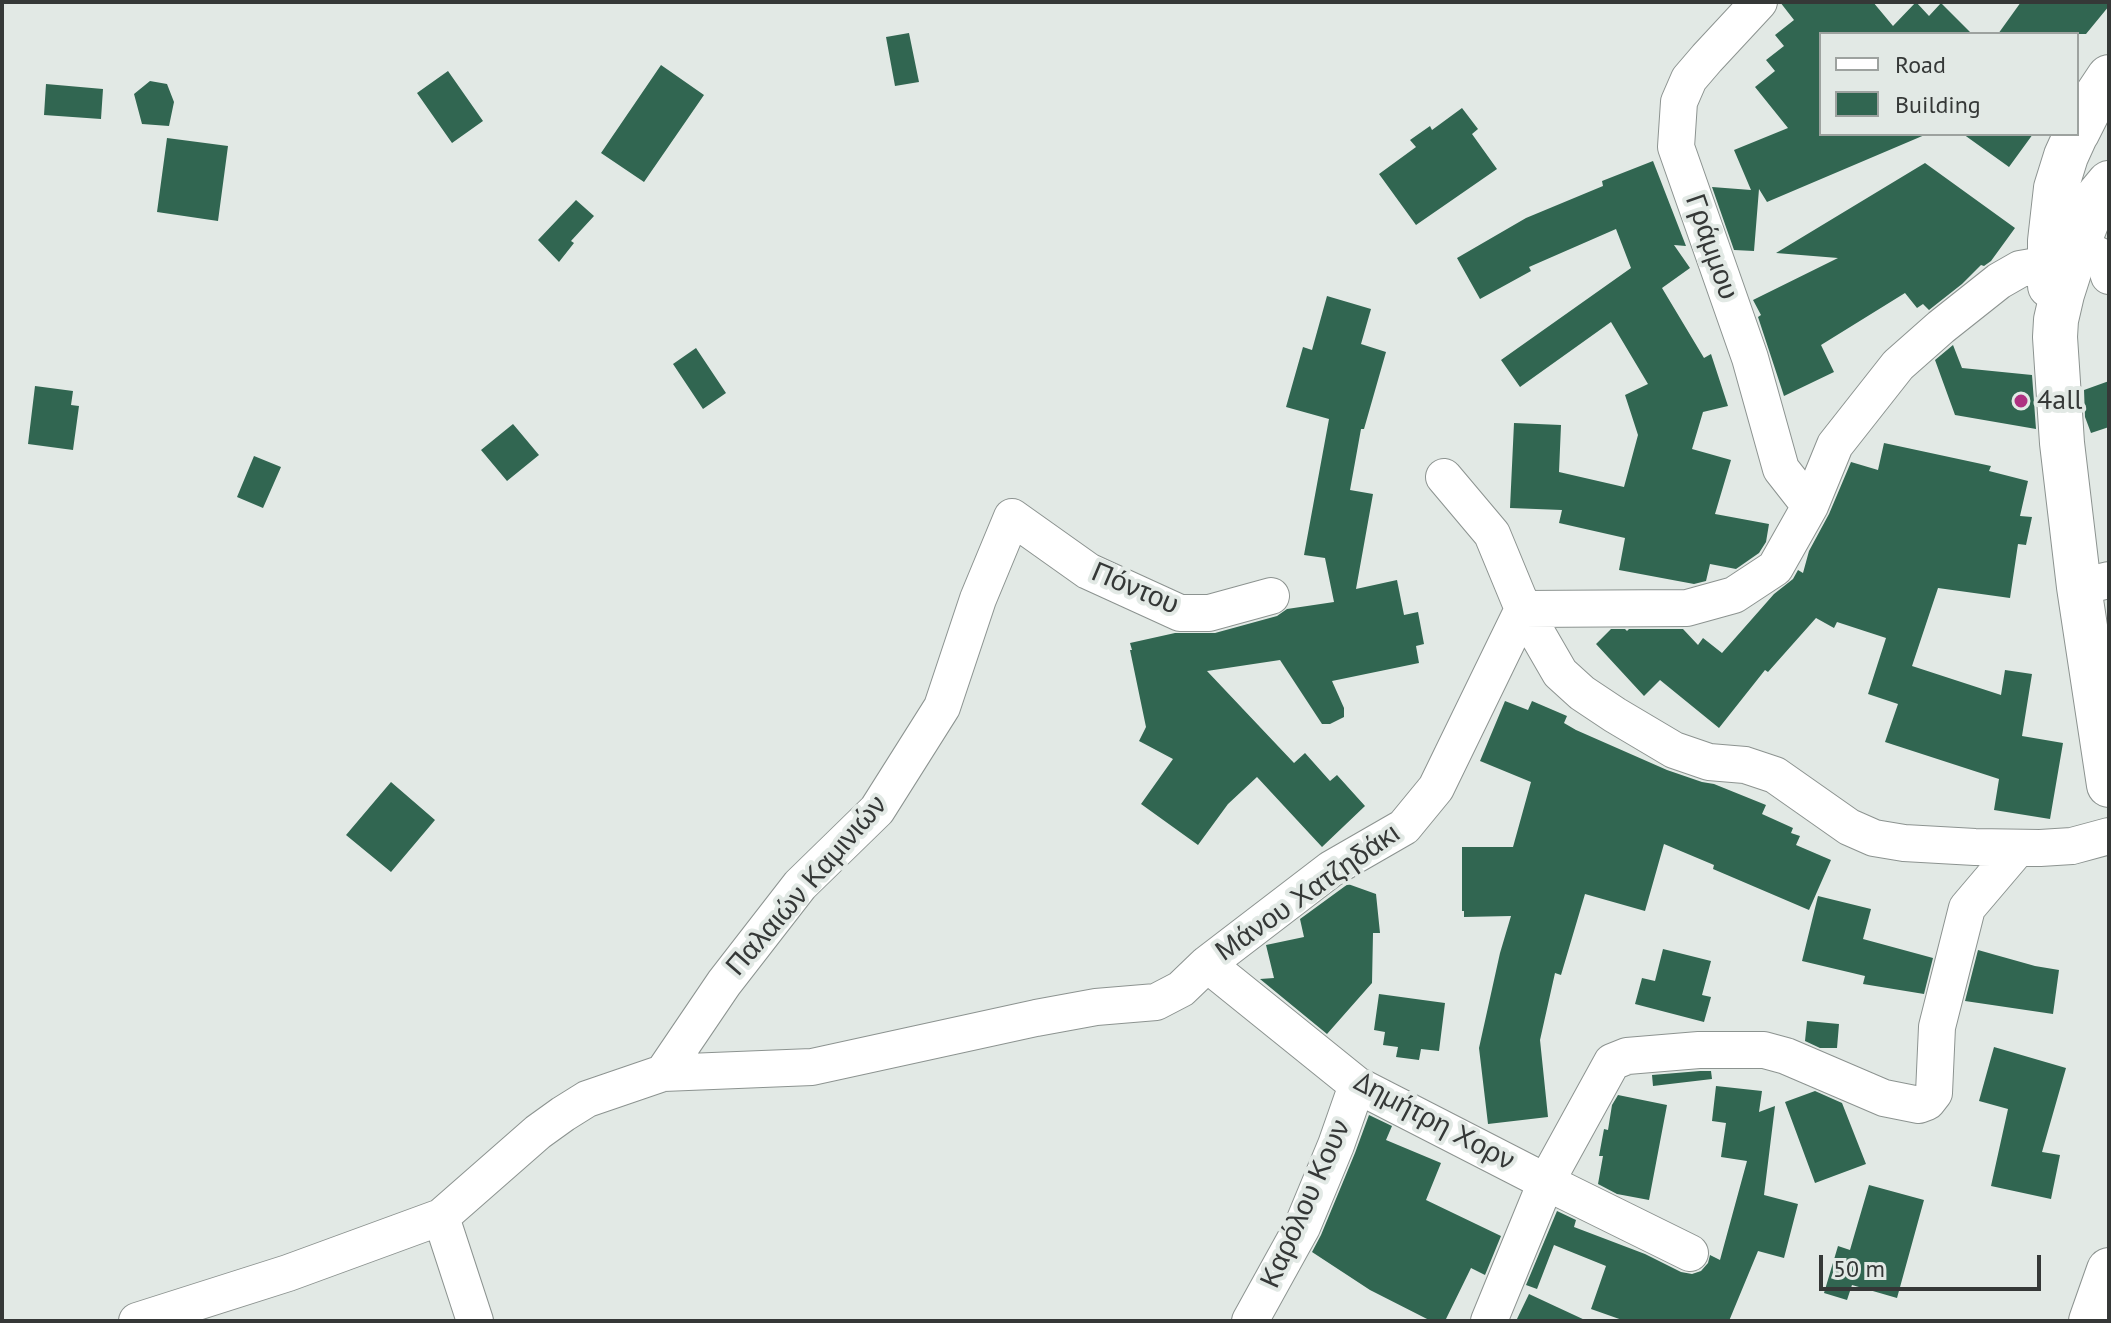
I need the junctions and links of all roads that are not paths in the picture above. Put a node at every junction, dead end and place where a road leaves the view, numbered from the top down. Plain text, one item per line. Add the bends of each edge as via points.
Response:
1 (1759, 2) edge
2 (2109, 77) edge
3 (2079, 131) edge
4 (2075, 138) edge
5 (2104, 189) edge
6 (2063, 255) junction
7 (2109, 276) edge
8 (1444, 477) dead end
9 (1810, 506) junction
10 (1012, 517) joint
11 (2094, 584) edge
12 (1271, 596) dead end
13 (1523, 609) junction
14 (2109, 785) edge
15 (2109, 836) edge
16 (2018, 848) junction
17 (1207, 964) junction
18 (663, 1073) junction
19 (1357, 1085) junction
20 (1546, 1182) junction
21 (441, 1217) junction
22 (1690, 1253) dead end
23 (2109, 1270) edge
24 (137, 1321) edge
25 (475, 1321) edge
26 (1250, 1321) edge
27 (1489, 1321) edge
28 (2091, 1321) edge

1 - 9 street, Γράμμου via 1689,79 1679,102 1676,147 1750,358 1781,469
2 - 3 main road
4 - 5 main road via 2074,167 2082,186 2090,194
4 - 6 main road via 2056,188
5 - 6 main road
6 - 7 street via 2098,255
6 - 9 street via 1999,281 1898,365 1835,445
6 - 11 main road via 2056,320 2057,395
8 - 13 street via 1492,534
9 - 13 street via 1775,568 1734,595 1687,608
10 - 12 street, Πόντου via 1088,571 1180,613 1209,613
10 - 18 street, Παλαιών Καμινιών via 942,707 885,798 800,885
11 - 14 main road
13 - 16 street via 1560,673 1582,693 1674,750 1775,775 1849,827 1874,838
13 - 17 street, Μάνου Χατζηδάκι via 1436,788 1404,827 1331,869
15 - 16 street via 2072,846
16 - 20 street via 1967,908 1937,1027 1934,1093 1927,1102 1884,1098 1764,1050 1627,1056 1612,1062
17 - 18 street, Μάνου Χατζηδάκι via 1181,989 1156,1002 1036,1018 812,1067
17 - 19 street, Δημήτρη Χορν
18 - 21 street, Μάνου Χατζηδάκι via 587,1099 563,1114
19 - 20 street, Δημήτρη Χορν
19 - 26 street, Καρόλου Κουν via 1302,1227
20 - 22 street
20 - 27 street, Δημήτρη Χορν
21 - 24 street, Μάνου Χατζηδάκι
21 - 25 street
23 - 28 main road

